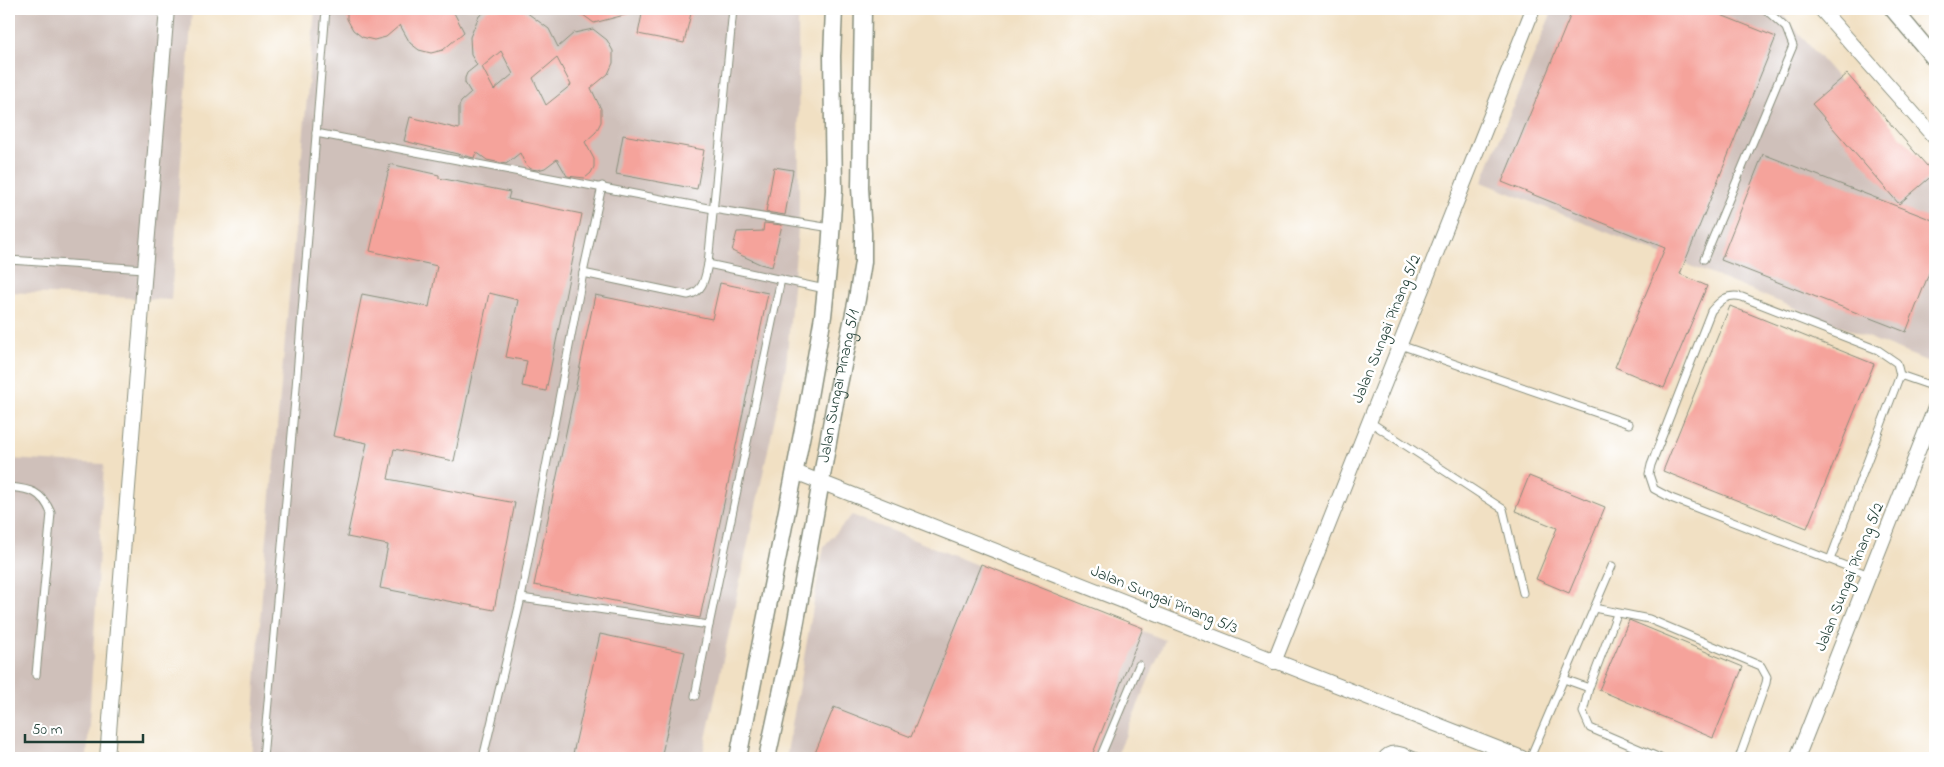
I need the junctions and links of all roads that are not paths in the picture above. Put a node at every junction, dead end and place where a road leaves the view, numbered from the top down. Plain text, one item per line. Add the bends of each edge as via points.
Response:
1 (167, 9) edge
2 (326, 9) edge
3 (734, 9) edge
4 (834, 9) edge
5 (863, 9) edge
6 (1533, 9) edge
7 (1765, 9) edge
8 (1822, 9) edge
9 (1893, 9) edge
10 (1935, 59) edge
11 (316, 134) junction
12 (1935, 138) edge
13 (602, 186) junction
14 (713, 209) junction
15 (831, 228) junction
16 (1704, 259) dead end
17 (9, 260) edge
18 (708, 264) junction
19 (145, 269) junction
20 (583, 273) junction
21 (781, 279) junction
22 (826, 289) junction
23 (1400, 345) junction
24 (1900, 375) junction
25 (1935, 387) edge
26 (1935, 408) edge
27 (1370, 422) junction
28 (1629, 424) dead end
29 (795, 472) junction
30 (820, 483) junction
31 (9, 487) edge
32 (1830, 560) junction
33 (1612, 566) dead end
34 (1869, 575) junction
35 (1523, 593) dead end
36 (521, 598) junction
37 (1594, 608) junction
38 (1617, 614) junction
39 (709, 625) junction
40 (1274, 662) junction
41 (1139, 665) dead end
42 (36, 675) dead end
43 (1564, 679) junction
44 (1589, 688) junction
45 (695, 696) dead end
46 (107, 758) edge
47 (263, 758) edge
48 (483, 758) edge
49 (738, 758) edge
50 (767, 758) edge
51 (1100, 758) edge
52 (1381, 758) edge
53 (1419, 758) edge
54 (1522, 758) edge
55 (1530, 758) edge
56 (1660, 758) edge
57 (1739, 758) edge
58 (1797, 758) edge

1 - 19 street
2 - 11 lane
3 - 14 lane
4 - 15 street, Jalan Sungai Pinang 5/1
5 - 30 street, Jalan Sungai Pinang 5/1 via 860,188 863,262
6 - 23 street, Jalan Sungai Pinang 5/2
7 - 16 lane via 1786,28 1793,46
8 - 12 street
9 - 10 street
11 - 13 lane
11 - 47 lane
13 - 14 lane
13 - 20 lane
14 - 15 lane
14 - 18 lane
15 - 22 street, Jalan Sungai Pinang 5/1
17 - 19 lane
18 - 20 lane via 703,284 688,295
18 - 21 lane
19 - 46 street
20 - 36 lane
21 - 22 lane
21 - 39 lane
22 - 29 street, Jalan Sungai Pinang 5/1
23 - 27 street, Jalan Sungai Pinang 5/2
23 - 28 lane
24 - 25 lane
24 - 32 lane
24 - 32 lane via 1898,363 1878,350 1734,295 1722,298 1711,311 1651,464 1649,474 1654,489
26 - 34 street, Jalan Sungai Pinang 5/2
27 - 35 lane via 1504,509
27 - 40 street, Jalan Sungai Pinang 5/2
29 - 30 street, Jalan Sungai Pinang 5/3
29 - 49 street, Jalan Sungai Pinang 5/1
30 - 40 street, Jalan Sungai Pinang 5/3
30 - 50 street, Jalan Sungai Pinang 5/1 via 792,642
31 - 42 lane via 34,491 43,498 51,513
32 - 34 lane
33 - 37 lane
34 - 58 street, Jalan Sungai Pinang 5/2
36 - 39 lane
36 - 48 lane
37 - 38 lane
37 - 43 lane
38 - 44 lane
38 - 57 lane via 1649,619 1761,666 1767,677 1766,683
39 - 45 lane
40 - 54 street, Jalan Sungai Pinang 5/3
41 - 51 lane
43 - 44 lane
43 - 55 lane
44 - 56 lane via 1583,712 1590,728
52 - 53 lane via 1392,749

